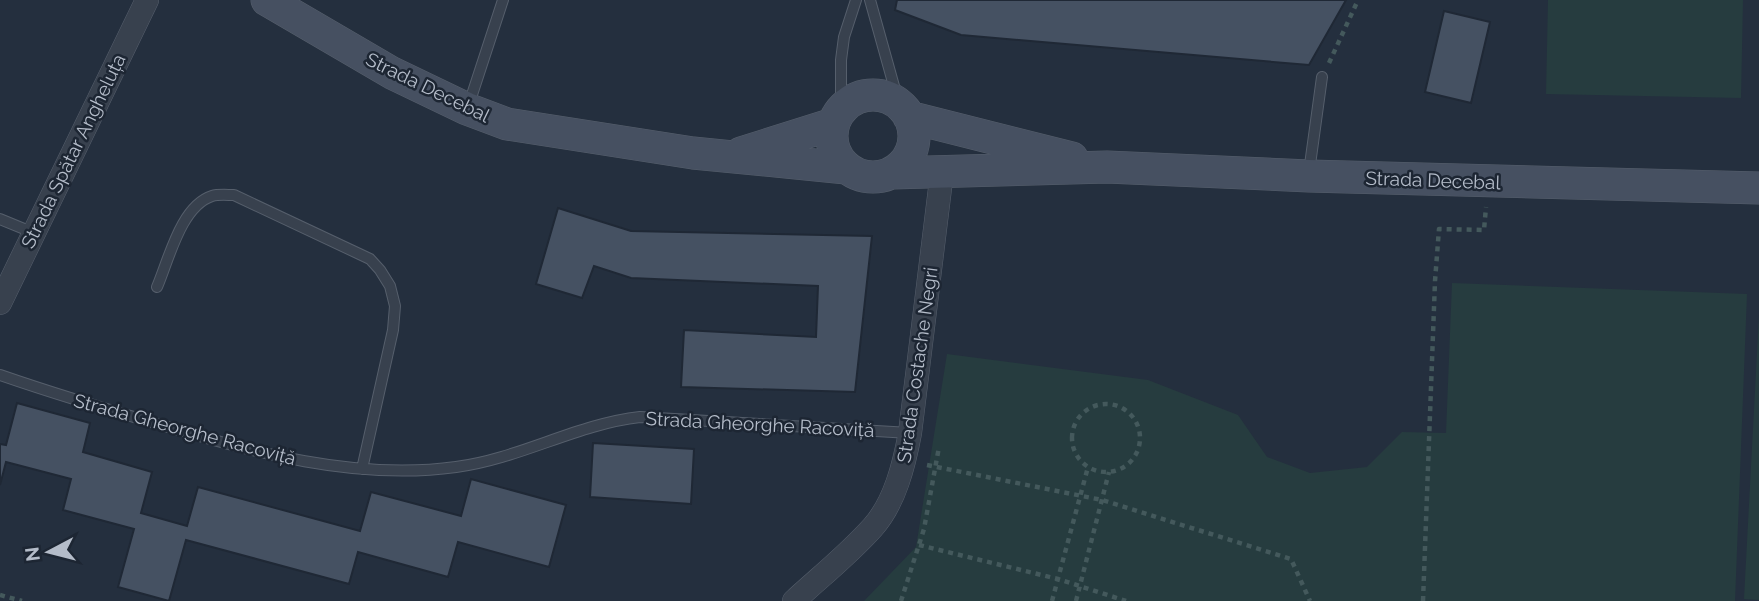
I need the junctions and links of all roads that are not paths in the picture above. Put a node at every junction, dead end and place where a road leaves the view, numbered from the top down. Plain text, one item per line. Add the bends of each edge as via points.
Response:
1 (147, 0) edge
2 (267, 0) edge
3 (503, 0) edge
4 (856, 0) edge
5 (870, 0) edge
6 (1322, 77) road end
7 (467, 109) junction
8 (904, 111) junction
9 (837, 117) junction
10 (726, 158) junction
11 (1107, 167) junction
12 (846, 168) junction
13 (943, 172) junction
14 (892, 173) junction
15 (1309, 176) junction
16 (1759, 188) edge
17 (0, 219) edge
18 (34, 233) junction
19 (157, 287) dead end
20 (0, 303) edge
21 (0, 375) edge
22 (910, 433) junction
23 (362, 469) junction
24 (794, 601) edge

1 - 18 street, Strada Spătar Angheluța
2 - 7 main road, Strada Decebal via 393,73
3 - 7 lane
4 - 9 lane via 844,37
5 - 8 lane
6 - 15 lane
7 - 10 main road, Strada Decebal via 508,124
8 - 9 main road via 885,97 869,95 853,100
8 - 11 main road, Strada Decebal
8 - 14 main road via 914,133 912,149 905,163
9 - 10 main road, Strada Decebal
9 - 12 main road via 832,140 836,156
10 - 12 main road, Strada Decebal
11 - 13 main road, Strada Decebal
11 - 15 main road, Strada Decebal
12 - 14 main road via 877,178
13 - 14 main road, Strada Decebal
13 - 22 street, Strada Costache Negri
15 - 16 main road, Strada Decebal
17 - 18 lane
18 - 20 street, Strada Spătar Angheluța
19 - 23 lane via 187,214 214,195 234,195 370,258 390,286 395,306
21 - 23 lane, Strada Gheorghe Racoviță via 287,459
22 - 23 lane, Strada Gheorghe Racoviță via 640,417 613,420 497,460 419,471
22 - 24 street, Strada Costache Negri via 904,464 874,526

